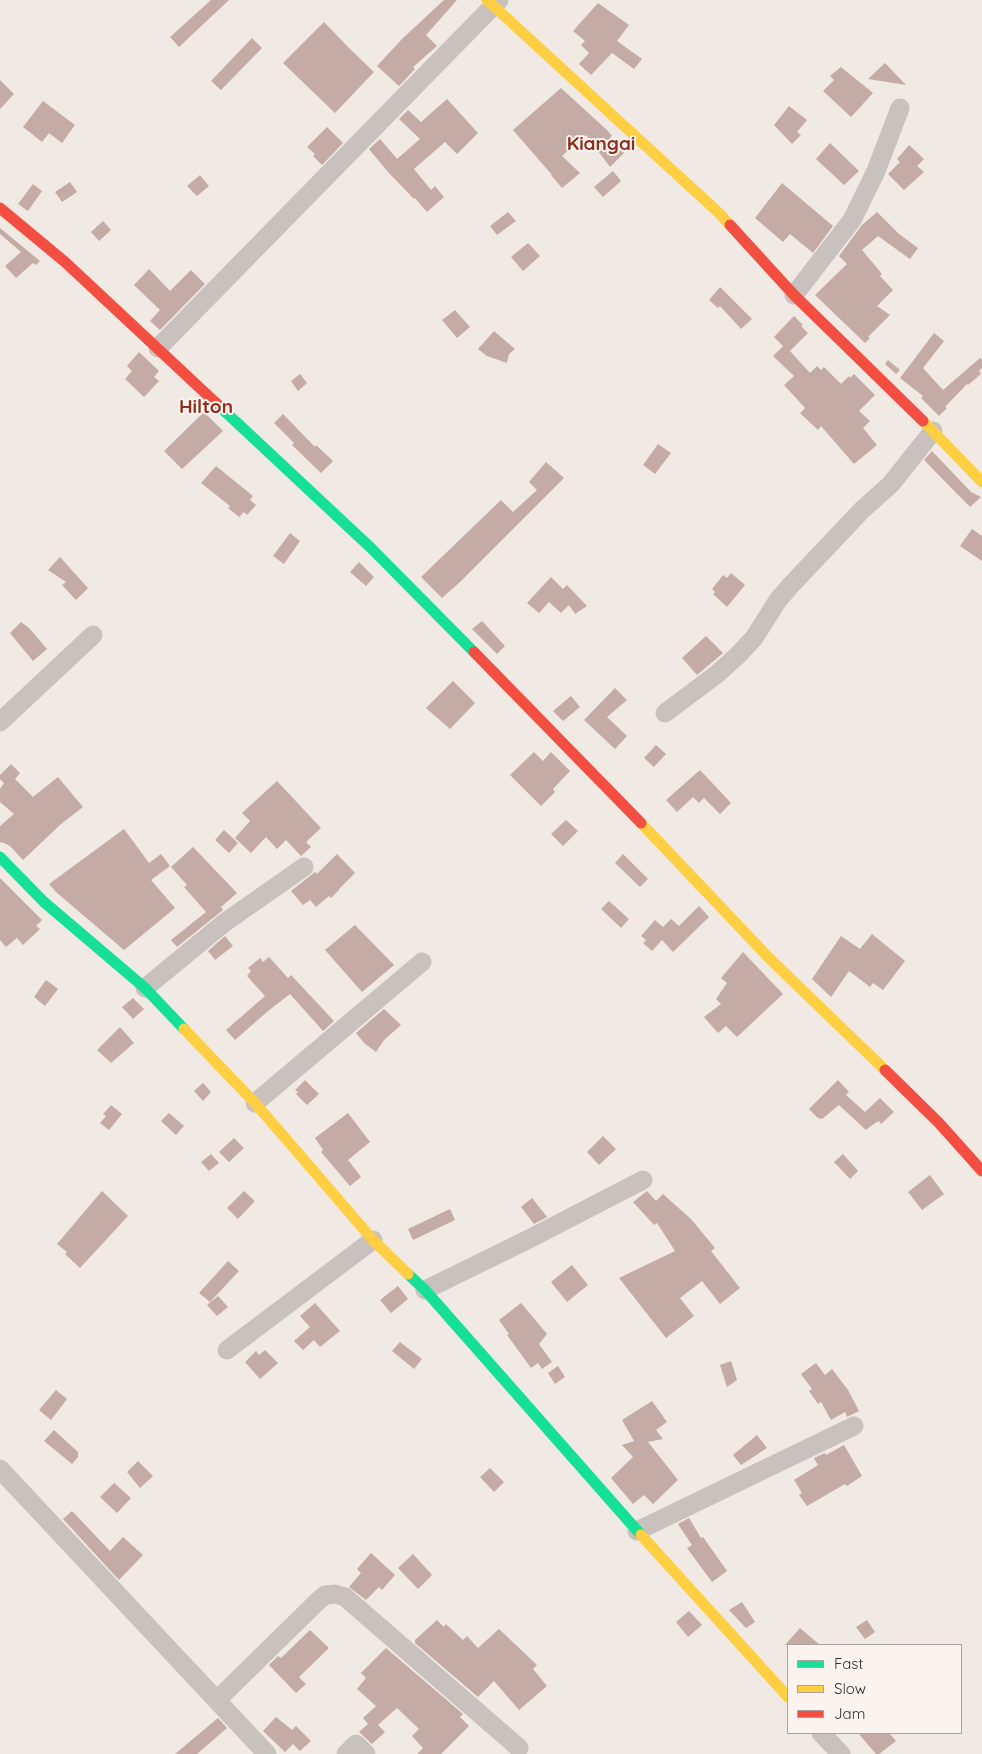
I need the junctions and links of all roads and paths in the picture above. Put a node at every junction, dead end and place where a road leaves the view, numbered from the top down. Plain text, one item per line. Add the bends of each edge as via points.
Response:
1 (493, 2) edge
2 (900, 108) dead end
3 (0, 208) edge
4 (794, 295) junction
5 (158, 348) junction
6 (933, 431) junction
7 (982, 482) edge
8 (93, 634) dead end
9 (665, 713) dead end
10 (0, 722) edge
11 (0, 857) edge
12 (304, 867) dead end
13 (422, 962) dead end
14 (145, 988) junction
15 (255, 1103) junction
16 (982, 1171) edge
17 (643, 1180) dead end
18 (373, 1240) junction
19 (426, 1290) junction
20 (226, 1350) dead end
21 (854, 1426) dead end
22 (0, 1469) edge
23 (637, 1531) junction
24 (787, 1696) edge
25 (217, 1700) junction
26 (822, 1734) edge
27 (519, 1748) dead end
28 (267, 1754) edge
29 (346, 1754) edge
30 (366, 1754) edge
31 (841, 1754) edge

1 - 4 street via 720,214
1 - 5 street
2 - 4 street via 876,171 852,220
3 - 5 street via 65,262
4 - 6 street
5 - 16 street via 371,548 601,781 769,958 939,1123
6 - 7 street
6 - 9 street via 890,484 778,600 754,638 717,674
8 - 10 street
11 - 14 street via 44,902
12 - 14 street via 224,923
13 - 15 street
14 - 15 street
15 - 18 street
17 - 19 street
18 - 19 street
18 - 20 street
19 - 23 street
21 - 23 street
22 - 25 street
23 - 24 street
25 - 27 street via 318,1600 335,1594 345,1597
25 - 28 street
26 - 31 street
29 - 30 street via 356,1744

